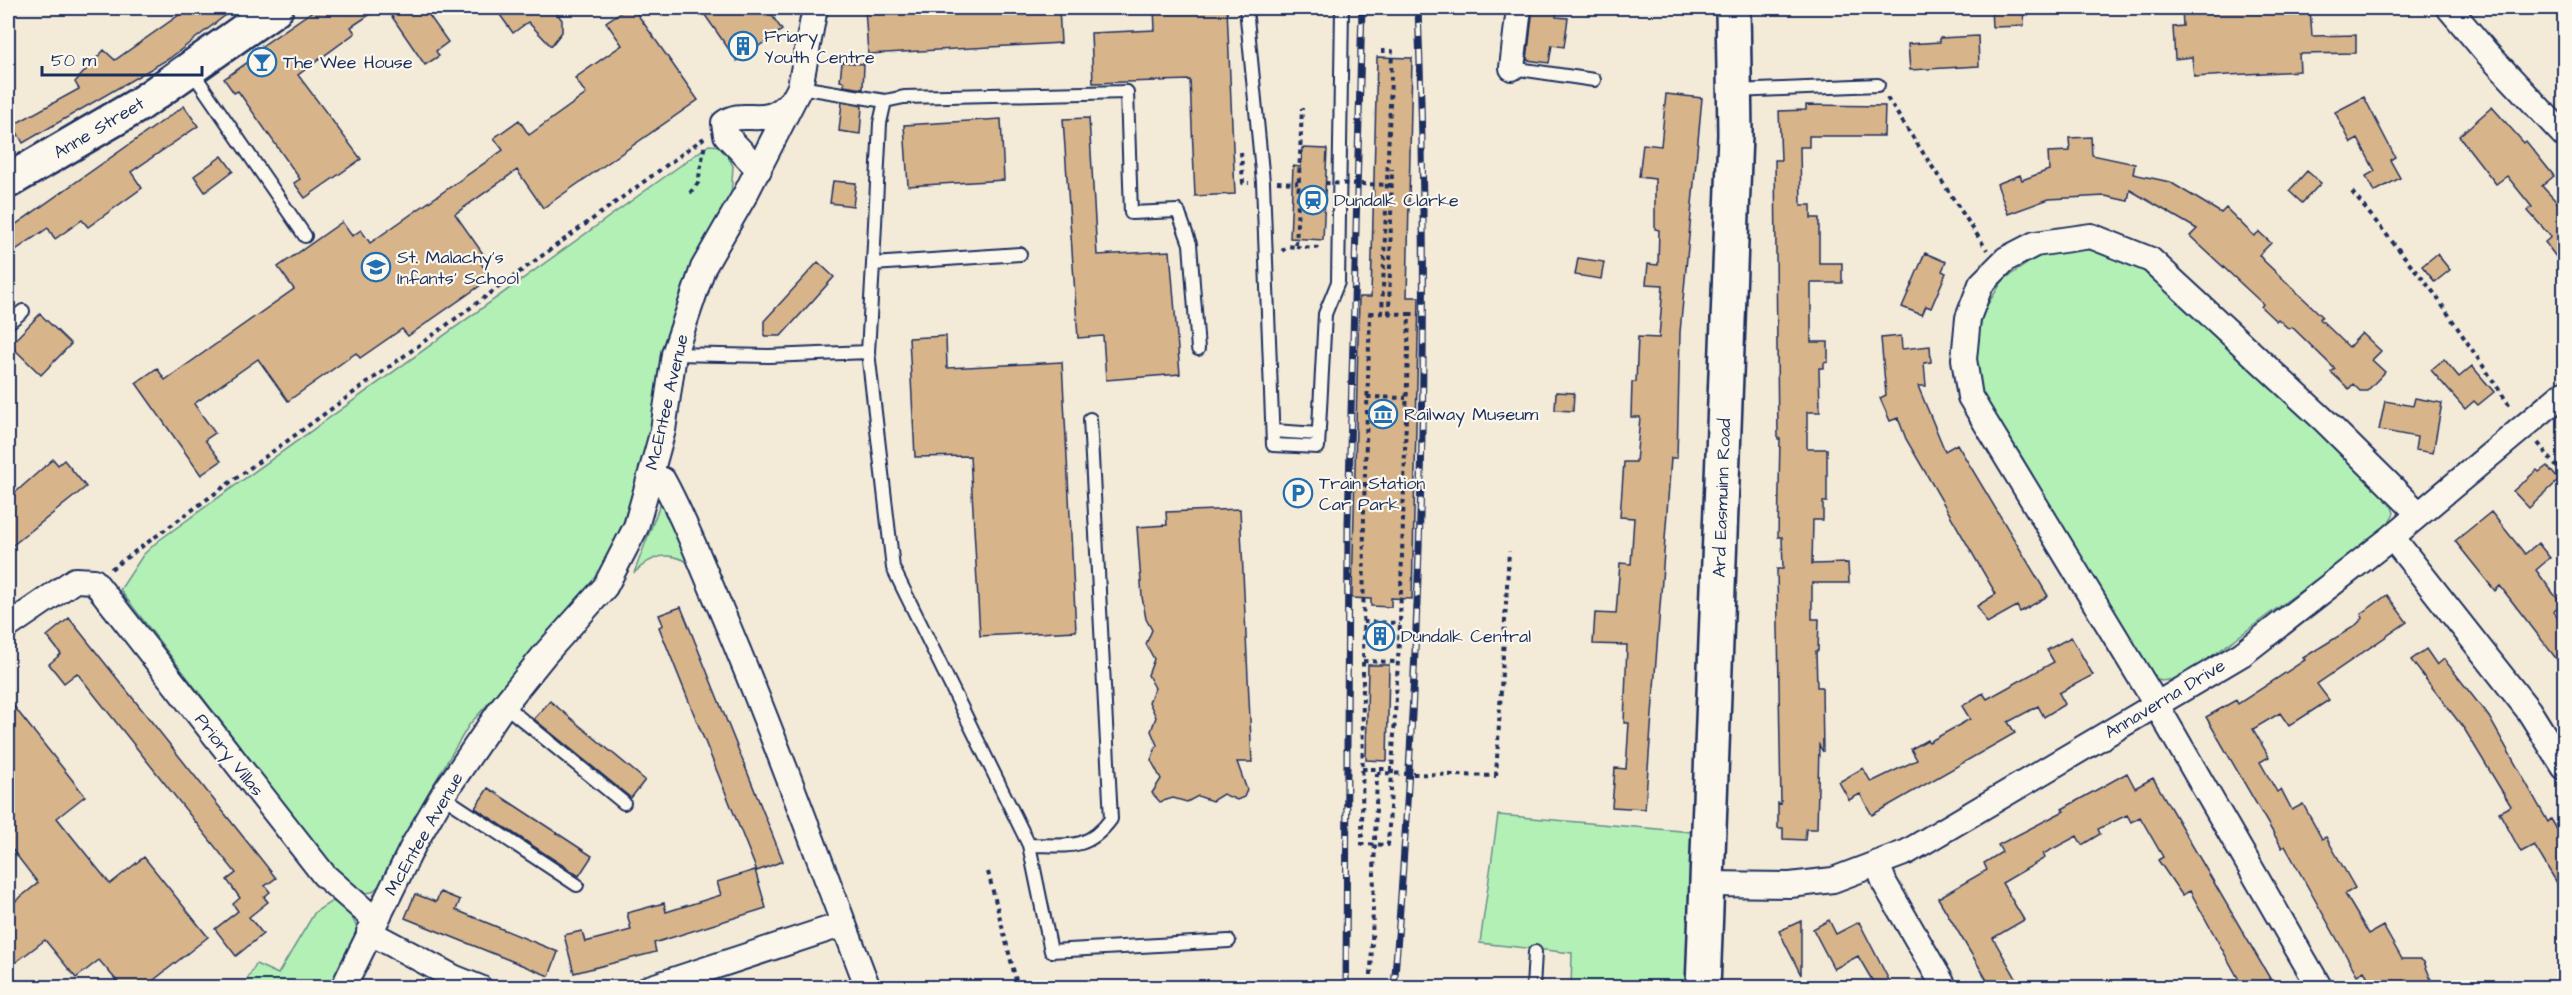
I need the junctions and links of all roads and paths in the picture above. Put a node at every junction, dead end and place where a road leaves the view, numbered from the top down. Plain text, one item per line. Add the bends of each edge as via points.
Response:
1 (276, 8) edge
2 (815, 8) edge
3 (1245, 8) edge
4 (1342, 8) edge
5 (1519, 8) edge
6 (1733, 8) edge
7 (2449, 8) edge
8 (1380, 51) dead end
9 (1512, 68) joint
10 (190, 70) junction
11 (1594, 80) dead end
12 (1878, 85) joint
13 (1735, 91) junction
14 (796, 93) junction
15 (885, 101) junction
16 (1302, 108) dead end
17 (2565, 135) edge
18 (1392, 169) dead end
19 (759, 170) junction
20 (8, 181) edge
21 (1325, 183) dead end
22 (1392, 185) junction
23 (2352, 192) dead end
24 (690, 193) dead end
25 (305, 236) dead end
26 (1296, 247) junction
27 (1339, 248) junction
28 (1020, 254) dead end
29 (1279, 259) dead end
30 (873, 264) junction
31 (1998, 267) junction
32 (24, 311) dead end
33 (1382, 314) junction
34 (1389, 314) junction
35 (1409, 314) junction
36 (1416, 314) dead end
37 (8, 323) edge
38 (1197, 349) dead end
39 (868, 352) junction
40 (674, 354) junction
41 (2565, 393) edge
42 (1367, 397) junction
43 (1406, 398) junction
44 (1090, 419) dead end
45 (2524, 426) junction
46 (1273, 432) junction
47 (1319, 434) junction
48 (650, 476) junction
49 (2565, 476) edge
50 (1365, 486) junction
51 (1404, 487) junction
52 (2419, 514) junction
53 (2392, 537) junction
54 (1509, 551) dead end
55 (94, 581) junction
56 (1363, 622) junction
57 (1400, 623) junction
58 (8, 626) edge
59 (1363, 661) junction
60 (1398, 662) junction
61 (504, 705) junction
62 (2156, 705) junction
63 (2565, 767) edge
64 (1362, 769) junction
65 (1392, 769) junction
66 (442, 796) junction
67 (624, 803) dead end
68 (1029, 845) junction
69 (1375, 845) junction
70 (1877, 864) junction
71 (988, 872) dead end
72 (1708, 884) junction
73 (577, 885) dead end
74 (844, 924) junction
75 (372, 926) junction
76 (1229, 941) dead end
77 (1535, 952) dead end
78 (1371, 975) dead end
79 (343, 987) edge
80 (480, 987) edge
81 (649, 987) edge
82 (868, 987) edge
83 (1018, 987) edge
84 (1533, 987) edge
85 (1703, 987) edge
86 (1945, 987) edge
87 (2319, 987) edge

1 - 10 street, Anne Street
2 - 14 street, McEntee Avenue
3 - 46 lane via 1263,182
4 - 27 lane
5 - 9 street
6 - 13 street, Ard Easmuinn Road
7 - 17 street
8 - 33 path via 1392,51
9 - 11 lane
10 - 20 street, Anne Street
10 - 25 lane
12 - 13 lane
12 - 31 path
13 - 72 street, Ard Easmuinn Road
14 - 15 lane
14 - 19 street, McEntee Avenue
14 - 19 street via 783,111 770,118 730,119 724,123 726,135
15 - 30 lane via 880,123
15 - 38 lane via 904,97 1127,92 1131,213 1178,211 1190,244
16 - 26 path
18 - 22 path
19 - 40 street, McEntee Avenue via 703,268
21 - 22 path, bridge
22 - 34 path
23 - 45 path via 2434,293
24 - 55 path via 698,183 706,136
26 - 27 path
26 - 29 path via 1282,250
27 - 47 lane via 1338,282 1325,314
28 - 30 lane
30 - 39 lane
31 - 52 street via 2036,244 2091,236 2151,260
31 - 62 street via 1981,284 1968,318 1964,359 1970,397
32 - 37 lane
33 - 34 path
33 - 42 path via 1370,313
34 - 35 path
35 - 36 path
35 - 43 path
39 - 40 lane
39 - 68 lane via 893,568
40 - 48 street, McEntee Avenue via 663,430
41 - 45 street, Annaverna Drive
42 - 43 path
42 - 50 path
43 - 51 path
44 - 68 lane via 1111,819 1092,840 1076,845
45 - 49 path
45 - 52 street, Annaverna Drive
46 - 47 lane
46 - 47 lane via 1273,445 1318,447
48 - 61 street, McEntee Avenue via 636,527 605,587
48 - 74 street via 663,480 680,513 764,712
50 - 51 path
50 - 56 path
51 - 57 path
52 - 53 street, Annaverna Drive
53 - 62 street, Annaverna Drive via 2242,654
53 - 63 street via 2529,711
54 - 69 path, bridge via 1496,776 1377,773
55 - 58 street via 75,580
55 - 75 street, Priory Villas via 324,874
56 - 57 path
56 - 59 path
57 - 60 path
59 - 60 path
59 - 64 path
60 - 65 path
61 - 66 street, McEntee Avenue
61 - 67 lane
62 - 70 street, Annaverna Drive via 1907,852
62 - 87 street
64 - 65 path
64 - 69 path via 1362,844
65 - 69 path via 1388,845
66 - 73 lane
66 - 75 street, McEntee Avenue
68 - 76 lane via 1051,951
69 - 78 path
70 - 72 street, Annaverna Drive via 1833,880 1811,883
70 - 86 street
71 - 83 path
72 - 85 street, Ard Easmuinn Road
74 - 81 street
74 - 82 street
75 - 79 street, McEntee Avenue
75 - 80 street, Priory Villas via 455,978
77 - 84 lane

